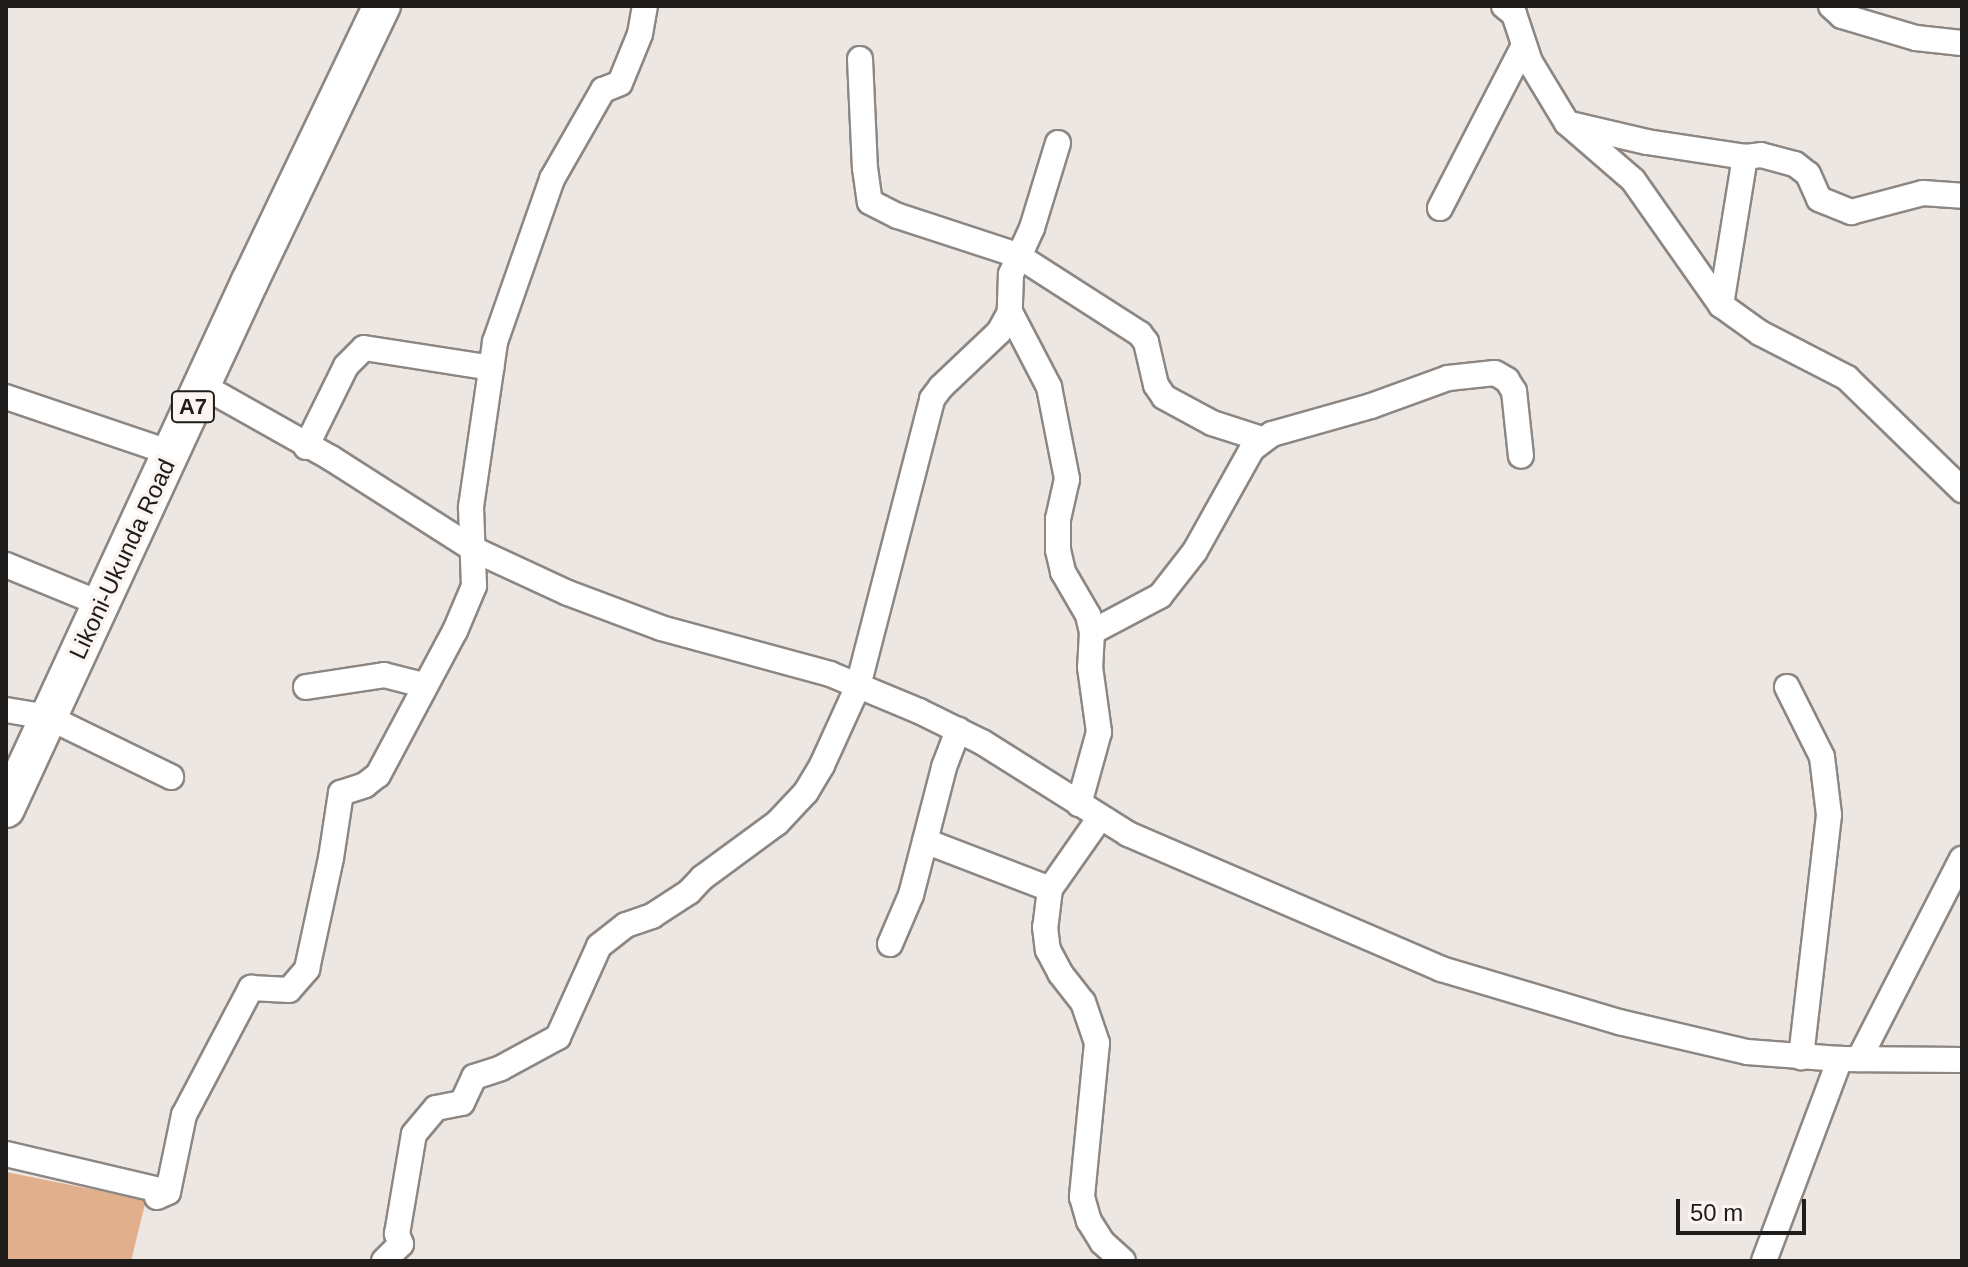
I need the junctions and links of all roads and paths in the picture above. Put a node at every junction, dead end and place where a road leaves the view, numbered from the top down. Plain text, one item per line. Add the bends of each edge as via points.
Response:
1 (382, 6) edge
2 (645, 6) edge
3 (1504, 6) edge
4 (1831, 6) edge
5 (1962, 43) edge
6 (1524, 45) junction
7 (860, 59) dead end
8 (1567, 123) junction
9 (1058, 143) dead end
10 (1745, 157) junction
11 (1962, 196) edge
12 (1440, 208) dead end
13 (1017, 255) junction
14 (1721, 305) junction
15 (1010, 312) junction
16 (491, 368) junction
17 (203, 386) junction
18 (6, 397) edge
19 (1262, 439) junction
20 (306, 447) junction
21 (171, 453) junction
22 (1521, 456) dead end
23 (1962, 490) edge
24 (475, 550) junction
25 (6, 565) edge
26 (101, 604) junction
27 (1092, 632) junction
28 (423, 685) junction
29 (858, 686) junction
30 (306, 687) dead end
31 (1787, 687) dead end
32 (6, 710) edge
33 (48, 717) junction
34 (958, 730) junction
35 (171, 777) dead end
36 (1079, 804) junction
37 (6, 809) edge
38 (1099, 819) junction
39 (925, 841) junction
40 (1962, 859) edge
41 (1050, 889) junction
42 (890, 944) dead end
43 (1801, 1057) junction
44 (1849, 1059) junction
45 (1962, 1060) edge
46 (6, 1154) edge
47 (384, 1261) edge
48 (1123, 1261) edge
49 (1764, 1261) edge

1 - 17 highway, Likoni-Ukunda Road / A7
2 - 16 street via 620,83 603,90 543,200
3 - 6 street via 1514,14
4 - 5 street via 1842,16 1916,38
6 - 8 street
6 - 12 street
7 - 13 street via 870,202
8 - 10 street
8 - 14 street via 1633,180
9 - 13 street via 1032,228
10 - 11 street via 1761,155 1795,164 1808,174 1819,199 1851,212 1923,193
10 - 14 street
13 - 15 street
13 - 19 street via 1140,334 1164,397 1212,423
14 - 23 street via 1760,333 1847,378
15 - 27 street via 1049,387 1067,479 1058,550
15 - 29 street via 999,332 941,387 930,405
16 - 20 street via 364,348 346,366
16 - 24 street via 471,507
17 - 20 street
17 - 21 highway, Likoni-Ukunda Road / A7
18 - 21 street
19 - 22 street via 1427,384 1498,374 1514,391
19 - 27 street via 1195,551 1160,596
20 - 24 street
21 - 26 highway, Likoni-Ukunda Road / A7
24 - 28 street via 474,586
24 - 29 street via 661,628
25 - 26 street
26 - 33 highway, Likoni-Ukunda Road / A7
27 - 36 street via 1090,667 1099,732
28 - 30 street via 384,675
28 - 46 street via 378,775 341,793 307,969 289,990 251,988 184,1115 163,1194
29 - 34 street
29 - 47 street via 822,765 777,823 689,892 652,916 626,925 599,946 558,1037 474,1077 462,1103 436,1108 421,1125 414,1134 397,1234 401,1244
31 - 43 street via 1822,757 1829,815
32 - 33 street
33 - 35 street
33 - 37 highway, Likoni-Ukunda Road / A7
34 - 36 street
34 - 39 street
36 - 38 street
38 - 41 street
38 - 43 street via 1441,969 1678,1037
39 - 41 street
39 - 42 street via 911,895
40 - 44 street
41 - 48 street via 1045,908 1048,950 1083,1002 1097,1043 1082,1197 1102,1242
43 - 44 street
44 - 45 street
44 - 49 street

